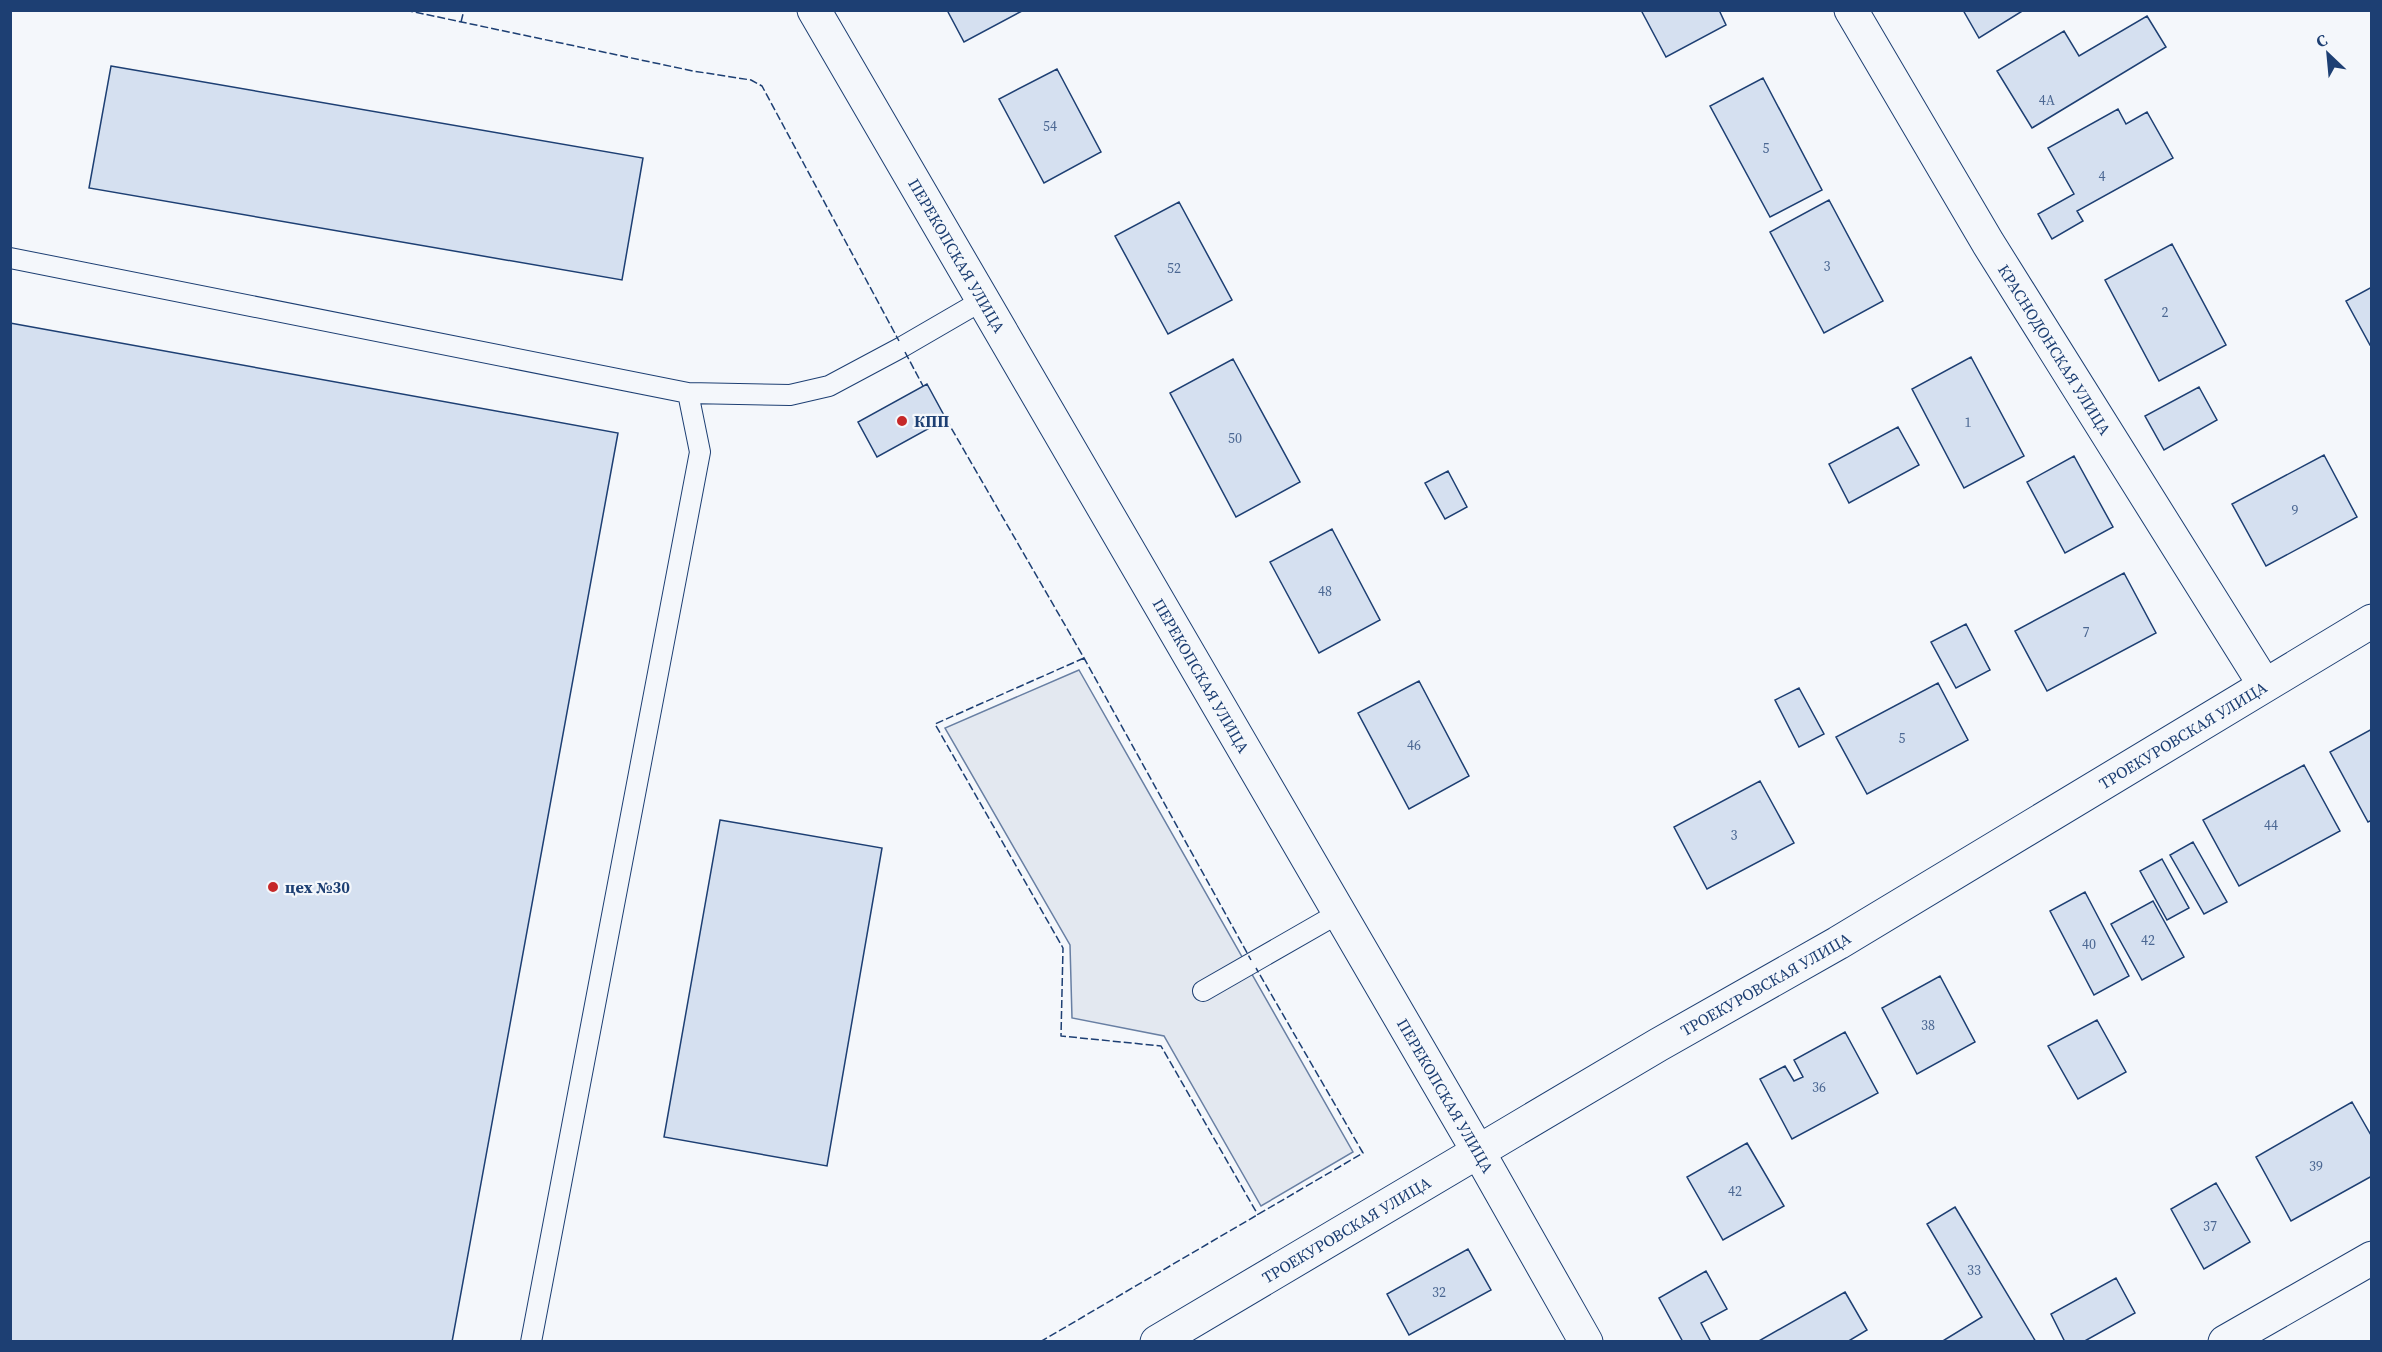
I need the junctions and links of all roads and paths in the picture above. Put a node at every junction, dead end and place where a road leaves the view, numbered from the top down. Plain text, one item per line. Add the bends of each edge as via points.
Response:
1 (814, 10) edge
2 (1851, 10) edge
3 (10, 258) edge
4 (983, 300) junction
5 (688, 393) junction
6 (2372, 621) edge
7 (2264, 684) junction
8 (1339, 912) junction
9 (1203, 991) dead end
10 (1479, 1152) junction
11 (2372, 1258) edge
12 (531, 1341) edge
13 (1157, 1341) edge
14 (1586, 1341) edge
15 (2225, 1341) edge

1 - 4 street, ПЕРЕКОПСКАЯ УЛИЦА
2 - 7 street, КРАСНОДОНСКАЯ УЛИЦА via 1988,243
3 - 5 lane
4 - 5 lane via 829,386 790,395
4 - 8 street, ПЕРЕКОПСКАЯ УЛИЦА
5 - 12 lane via 700,452
6 - 7 street, ТРОЕКУРОВСКАЯ УЛИЦА
7 - 10 street, ТРОЕКУРОВСКАЯ УЛИЦА via 1838,943 1658,1044
8 - 9 lane
8 - 10 street, ПЕРЕКОПСКАЯ УЛИЦА
10 - 13 street, ТРОЕКУРОВСКАЯ УЛИЦА
10 - 14 street, ПЕРЕКОПСКАЯ УЛИЦА
11 - 15 street

